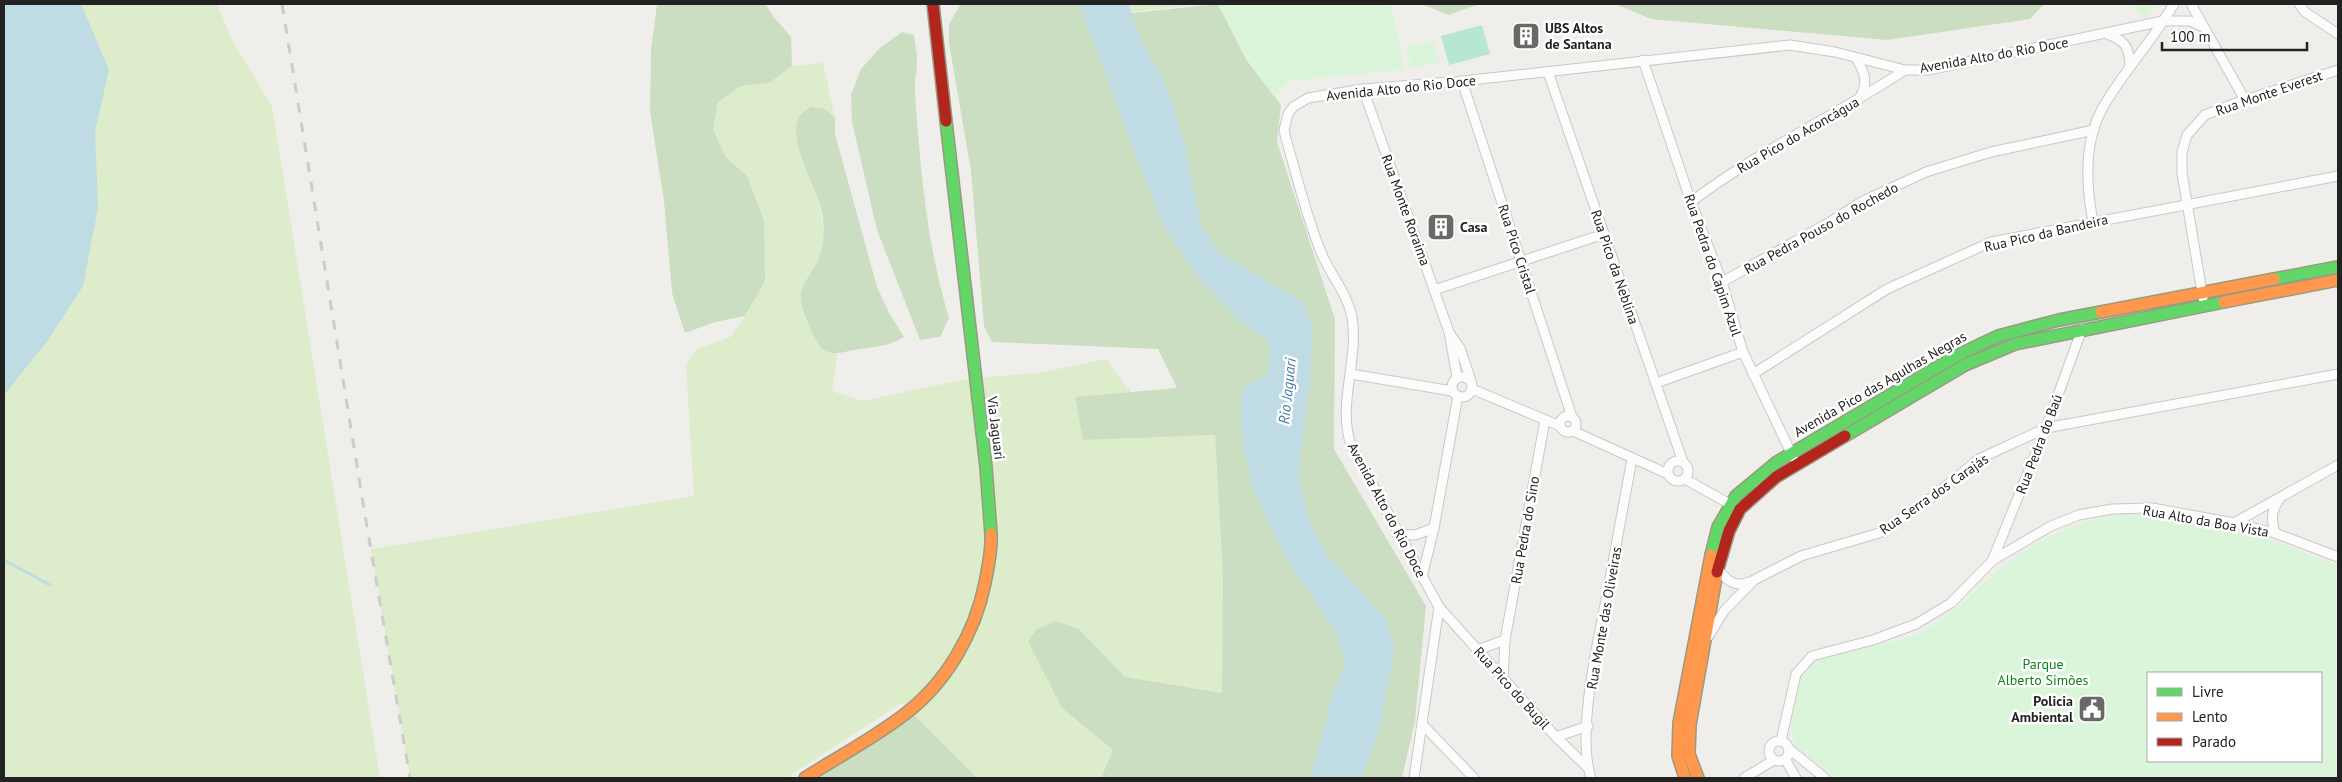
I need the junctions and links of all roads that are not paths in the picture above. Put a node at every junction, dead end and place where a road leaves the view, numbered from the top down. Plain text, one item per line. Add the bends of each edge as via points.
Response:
1 (933, 4) edge
2 (2174, 4) edge
3 (2191, 4) edge
4 (2299, 4) edge
5 (2163, 21) junction
6 (2203, 27) junction
7 (2107, 34) junction
8 (2338, 34) edge
9 (1856, 58) junction
10 (1643, 60) junction
11 (2338, 65) edge
12 (2130, 67) junction
13 (1905, 70) junction
14 (2338, 70) edge
15 (1548, 72) junction
16 (2326, 74) junction
17 (1462, 81) junction
18 (1362, 89) junction
19 (2245, 100) junction
20 (1856, 102) junction
21 (2094, 130) junction
22 (2338, 176) edge
23 (1691, 202) junction
24 (2188, 203) junction
25 (2093, 222) junction
26 (1604, 234) junction
27 (1522, 263) junction
28 (2338, 267) edge
29 (2338, 280) edge
30 (1722, 282) junction
31 (1434, 290) junction
32 (2202, 292) junction
33 (2205, 305) junction
34 (2082, 329) junction
35 (1449, 332) junction
36 (1743, 352) junction
37 (1351, 374) junction
38 (1753, 374) junction
39 (2338, 374) edge
40 (1457, 377) junction
41 (1656, 384) junction
42 (1471, 386) junction
43 (1455, 394) junction
44 (1572, 417) junction
45 (1545, 420) junction
46 (1560, 426) junction
47 (2046, 428) junction
48 (1573, 431) junction
49 (1632, 459) junction
50 (1794, 459) junction
51 (1683, 462) junction
52 (2338, 466) edge
53 (1689, 470) junction
54 (1668, 474) junction
55 (1685, 479) junction
56 (1710, 491) junction
57 (2284, 494) junction
58 (1735, 506) junction
59 (2234, 523) junction
60 (1434, 528) junction
61 (2275, 533) junction
62 (1397, 534) junction
63 (2338, 557) edge
64 (1994, 560) junction
65 (1718, 568) junction
66 (1422, 578) junction
67 (1754, 580) junction
68 (1439, 608) junction
69 (1505, 640) junction
70 (1706, 640) junction
71 (1477, 650) junction
72 (1503, 679) junction
73 (1422, 724) junction
74 (1588, 726) junction
75 (1556, 737) junction
76 (1781, 741) junction
77 (1768, 749) junction
78 (1787, 754) junction
79 (1774, 760) junction
80 (1587, 767) junction
81 (1754, 771) junction
82 (805, 778) edge
83 (1414, 778) edge
84 (1474, 778) edge
85 (1591, 778) edge
86 (1685, 778) edge
87 (1698, 778) edge
88 (1744, 778) edge
89 (1796, 778) edge
90 (1825, 778) edge

1 - 82 street, Via Jaguari via 992,545 980,607 966,640 928,692 905,714
2 - 5 street
3 - 6 street
4 - 8 street via 2305,12
5 - 6 street, Avenida Alto do Rio Doce via 2190,21
5 - 7 street, Avenida Alto do Rio Doce
5 - 12 street
6 - 19 street
7 - 12 street via 2120,38 2127,46
7 - 13 street, Avenida Alto do Rio Doce via 1928,70
9 - 10 street, Avenida Alto do Rio Doce via 1790,44
9 - 13 street, Avenida Alto do Rio Doce
9 - 20 street via 1864,71 1865,81 1864,90
10 - 15 street, Avenida Alto do Rio Doce
10 - 23 street, Rua Pedra do Capim Azul
11 - 16 street
12 - 21 street via 2101,110
13 - 20 street, Rua Pico do Aconcágua
14 - 16 street, Rua Monte Everest
15 - 17 street, Avenida Alto do Rio Doce
15 - 26 street, Rua Pico da Neblina
16 - 19 street, Rua Monte Everest
17 - 18 street, Avenida Alto do Rio Doce
17 - 27 street, Rua Pico Cristal
18 - 31 street, Rua Monte Roraima
18 - 37 street, Avenida Alto do Rio Doce via 1301,102 1288,114 1284,130 1320,252 1346,296 1353,328
19 - 24 street, Rua Monte Everest via 2205,116 2188,135 2182,159
20 - 23 street, Rua Pico do Aconcágua via 1781,142
21 - 25 street via 2089,150 2089,201
21 - 30 street, Rua Pedra Pouso do Rochedo via 1991,152 1926,172 1863,201
22 - 24 street, Rua Pico da Bandeira
23 - 30 street, Rua Pedra do Capim Azul
24 - 25 street, Rua Pico da Bandeira
24 - 32 street, Rua Monte Everest
25 - 38 street, Rua Pico da Bandeira via 1991,242 1887,289
26 - 27 street
26 - 41 street, Rua Pico da Neblina
27 - 31 street
27 - 44 street, Rua Pico Cristal
28 - 32 street, Avenida Pico das Agulhas Negras
29 - 33 street, Avenida Pico das Agulhas Negras
30 - 36 street, Rua Pedra do Capim Azul
31 - 35 street, Rua Monte Roraima
32 - 33 street, Rua Monte Everest
32 - 50 street, Avenida Pico das Agulhas Negras via 2059,320 1998,336 1956,356
33 - 34 street, Avenida Pico das Agulhas Negras
34 - 47 street, Rua Pedra do Baú
34 - 50 street, Avenida Pico das Agulhas Negras via 2015,344 1978,359
35 - 40 street, Rua Monte Roraima
35 - 42 street, Rua Monte Roraima via 1460,348
36 - 38 street, Rua Pedra do Capim Azul
36 - 41 street
37 - 43 street
37 - 62 street, Avenida Alto do Rio Doce via 1346,432
38 - 50 street, Rua Pedra do Capim Azul
39 - 47 street, Rua Serra dos Carajás
40 - 42 street via 1463,376
40 - 43 street via 1453,381
41 - 51 street, Rua Pico da Neblina
42 - 43 street via 1466,396
42 - 45 street
43 - 60 street
44 - 46 street via 1564,417
44 - 48 street via 1576,424
45 - 46 street
45 - 69 street, Rua Pedra do Sino
46 - 48 street via 1565,432
47 - 64 street, Rua Pedra do Baú
47 - 67 street, Rua Serra dos Carajás via 1979,459 1930,499 1879,533 1801,556
48 - 49 street
49 - 54 street
49 - 74 street, Rua Monte das Oliveiras via 1593,668
50 - 58 street, Avenida Pico das Agulhas Negras via 1759,475
51 - 53 street
51 - 54 street via 1673,462
52 - 57 street
53 - 55 street
53 - 56 street
54 - 55 street via 1676,481
55 - 56 street
56 - 58 street
57 - 59 street
57 - 61 street via 2272,511
58 - 65 street, Avenida Pico das Agulhas Negras
58 - 86 street, Avenida Pico das Agulhas Negras via 1718,527 1708,564 1679,723 1678,756
59 - 61 street, Rua Alto da Boa Vista
59 - 64 street, Rua Alto da Boa Vista via 2152,508 2112,509 2079,515 2051,526
60 - 62 street via 1415,535
60 - 66 street
61 - 63 street, Rua Alto da Boa Vista
62 - 66 street, Avenida Alto do Rio Doce
64 - 76 street, Rua Alto da Boa Vista via 1951,602 1916,624 1873,640 1812,656 1796,674
65 - 67 street via 1732,583 1741,586
65 - 70 street, Avenida Pico das Agulhas Negras
66 - 68 street, Avenida Alto do Rio Doce
67 - 70 street, Rua Serra dos Carajás via 1724,610
68 - 71 street, Rua Pico do Bugil
68 - 73 street
69 - 71 street
69 - 72 street, Rua Pedra do Sino
70 - 87 street, Avenida Pico das Agulhas Negras via 1690,725 1690,754
71 - 72 street, Rua Pico do Bugil
72 - 75 street, Rua Pico do Bugil
73 - 83 street
73 - 84 street
74 - 75 street
74 - 80 street, Rua Monte das Oliveiras
75 - 80 street, Rua Pico do Bugil
76 - 77 street via 1772,743
76 - 78 street
77 - 79 street
77 - 81 street
78 - 79 street via 1780,761
78 - 89 street
78 - 90 street
79 - 81 street
80 - 85 street, Rua Monte das Oliveiras
81 - 88 street

